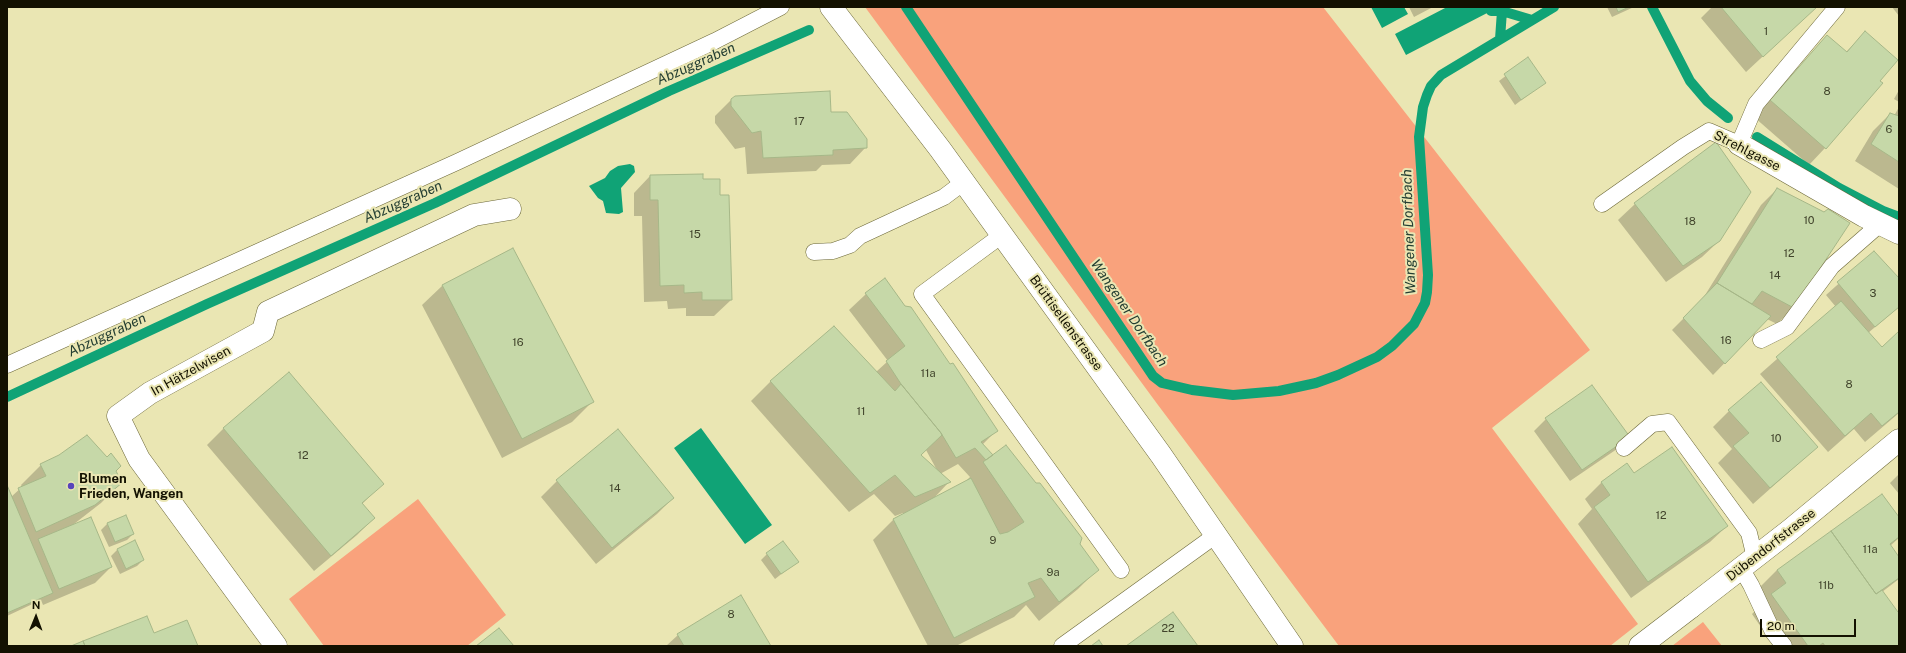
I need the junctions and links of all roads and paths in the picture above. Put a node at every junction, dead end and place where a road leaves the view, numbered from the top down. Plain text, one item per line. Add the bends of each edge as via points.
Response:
1 (781, 7) edge
2 (831, 7) edge
3 (1836, 7) edge
4 (1739, 144) junction
5 (964, 182) junction
6 (1602, 204) dead end
7 (510, 209) dead end
8 (1890, 228) edge
9 (1002, 235) junction
10 (814, 252) dead end
11 (1761, 340) dead end
12 (7, 365) edge
13 (1899, 440) edge
14 (1624, 448) dead end
15 (1216, 535) junction
16 (1748, 563) junction
17 (1121, 570) dead end
18 (276, 646) edge
19 (1062, 646) edge
20 (1292, 646) edge
21 (1640, 646) edge
22 (1784, 646) edge

1 - 12 lane via 715,41 457,162
2 - 5 street, Brüttisellenstrasse
3 - 4 lane via 1756,104
4 - 6 lane, Strehlgasse via 1710,131
4 - 8 street, Strehlgasse
5 - 9 street, Brüttisellenstrasse
5 - 10 lane via 944,197 860,236 850,245 833,251
7 - 18 street, In Hätzelwisen via 474,215 268,312 263,331 150,392 118,416 139,459
8 - 11 lane via 1832,266 1787,327
9 - 15 street, Brüttisellenstrasse
9 - 17 lane via 922,294
13 - 16 street, Dübendorfstrasse
14 - 16 lane via 1652,424 1668,422 1749,533
15 - 19 lane
15 - 20 street, Brüttisellenstrasse
16 - 21 street, Dübendorfstrasse
16 - 22 lane via 1751,585 1773,632

